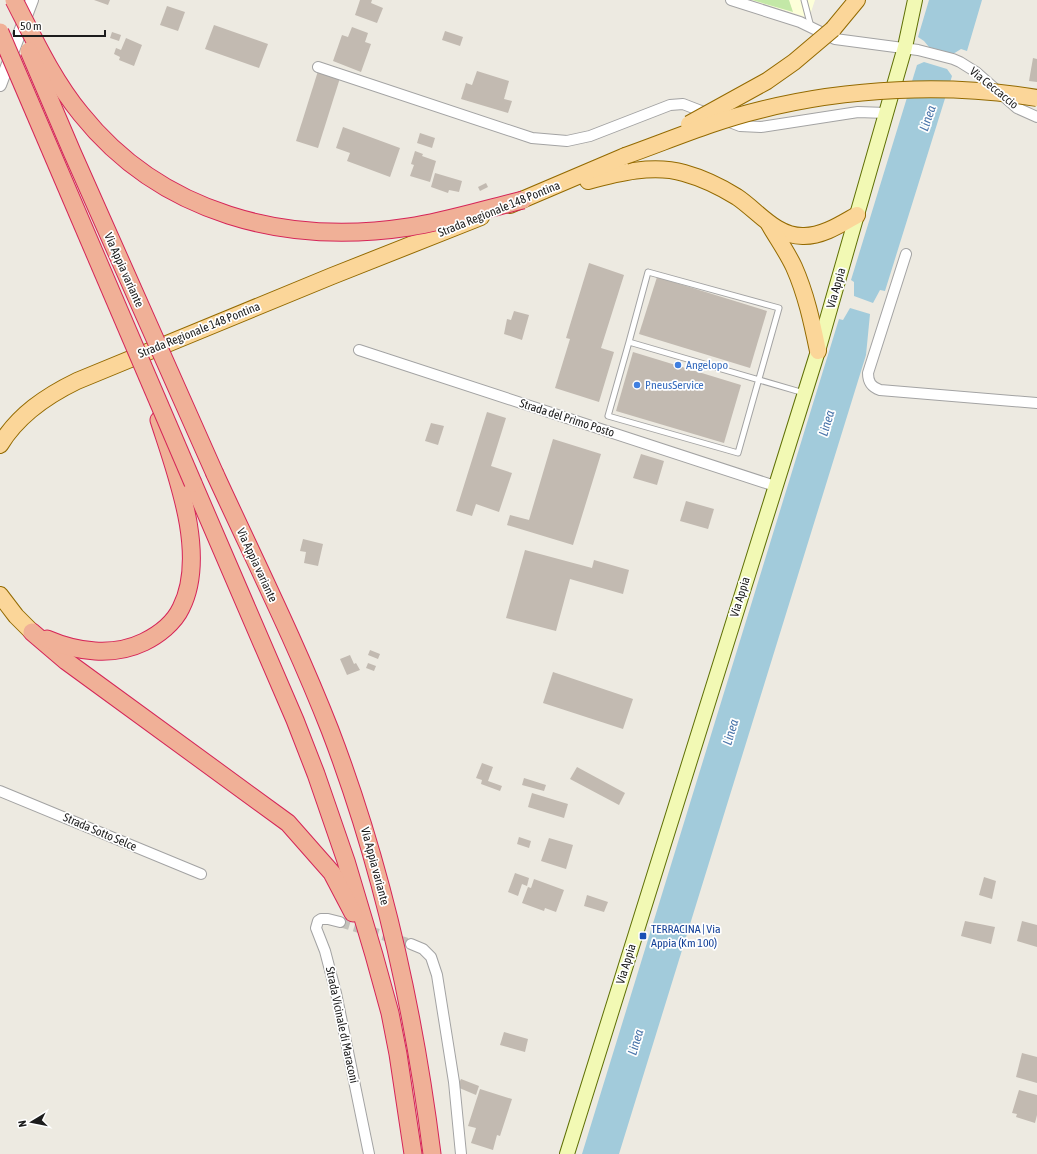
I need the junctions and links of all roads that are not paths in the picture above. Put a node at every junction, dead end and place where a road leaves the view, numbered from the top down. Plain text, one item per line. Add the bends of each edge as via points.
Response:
1 (8, 0) edge
2 (14, 0) edge
3 (32, 0) edge
4 (731, 0) edge
5 (804, 0) edge
6 (857, 0) edge
7 (915, 0) edge
8 (919, 0) edge
9 (811, 27) junction
10 (0, 32) edge
11 (910, 45) junction
12 (318, 67) dead end
13 (0, 85) edge
14 (1037, 98) edge
15 (886, 113) junction
16 (1037, 117) edge
17 (625, 156) junction
18 (523, 200) junction
19 (857, 215) junction
20 (768, 223) junction
21 (906, 254) dead end
22 (629, 342) junction
23 (359, 350) dead end
24 (818, 351) junction
25 (759, 379) junction
26 (805, 393) junction
27 (1037, 403) edge
28 (0, 445) edge
29 (187, 486) junction
30 (775, 486) junction
31 (0, 595) edge
32 (32, 632) junction
33 (0, 790) edge
34 (201, 874) dead end
35 (340, 922) tunnel mouth
36 (411, 944) tunnel mouth
37 (398, 1054) junction
38 (369, 1154) edge
39 (413, 1154) edge
40 (432, 1154) edge
41 (461, 1154) edge
42 (567, 1154) edge

1 - 40 highway, Via Appia variante, bridge via 72,152 215,474 290,634 330,730 362,820 388,915 408,1001
2 - 18 highway, bridge via 63,90 97,133 152,180 207,208 235,218 277,227 356,232 421,225
3 - 13 street
4 - 9 street, Via Ceccaccio
5 - 9 lane
6 - 17 main road, bridge via 833,29 767,81
7 - 11 main road, Via Appia
8 - 11 main road, Via Appia
9 - 11 street, Via Ceccaccio via 835,39
10 - 29 highway, Via Appia variante, bridge via 141,361
11 - 15 main road, Via Appia
11 - 16 street, Via Ceccaccio via 960,62 976,72 1013,105
12 - 15 street via 532,138 567,141 590,136 670,105 683,104 740,126 761,127 858,112
14 - 17 main road, Strada Regionale 148 Pontina, bridge via 995,92 928,90 860,93 822,98 776,106 711,124
15 - 19 main road, Via Appia
17 - 18 main road, Strada Regionale 148 Pontina
18 - 20 main road via 619,173 670,170 704,180 736,197
18 - 28 main road, Strada Regionale 148 Pontina, bridge via 114,364 61,388 24,415
19 - 20 main road via 821,233 803,236 795,236
19 - 24 main road, Via Appia
20 - 24 main road via 802,287
21 - 27 street via 868,373 871,385 880,390
22 - 25 lane
22 - 25 lane via 648,272 779,308
22 - 25 lane via 608,416 738,453
23 - 30 street, Strada del Primo Posto
24 - 26 main road, Via Appia
25 - 26 lane
26 - 30 main road, Via Appia
29 - 32 highway via 192,572 181,609 168,625 140,644 109,651 69,647
29 - 37 highway, Via Appia variante via 282,688 318,780 346,860 386,996
30 - 42 main road, Via Appia
31 - 32 main road
32 - 37 highway via 66,661 288,823 332,873 351,908 365,942
33 - 34 street, Strada Sotto Selce
35 - 38 street, Strada Vicinale di Maraconi via 328,918 321,919 316,928 336,993
36 - 41 street via 431,956 437,975 454,1082
37 - 39 highway, Via Appia variante

